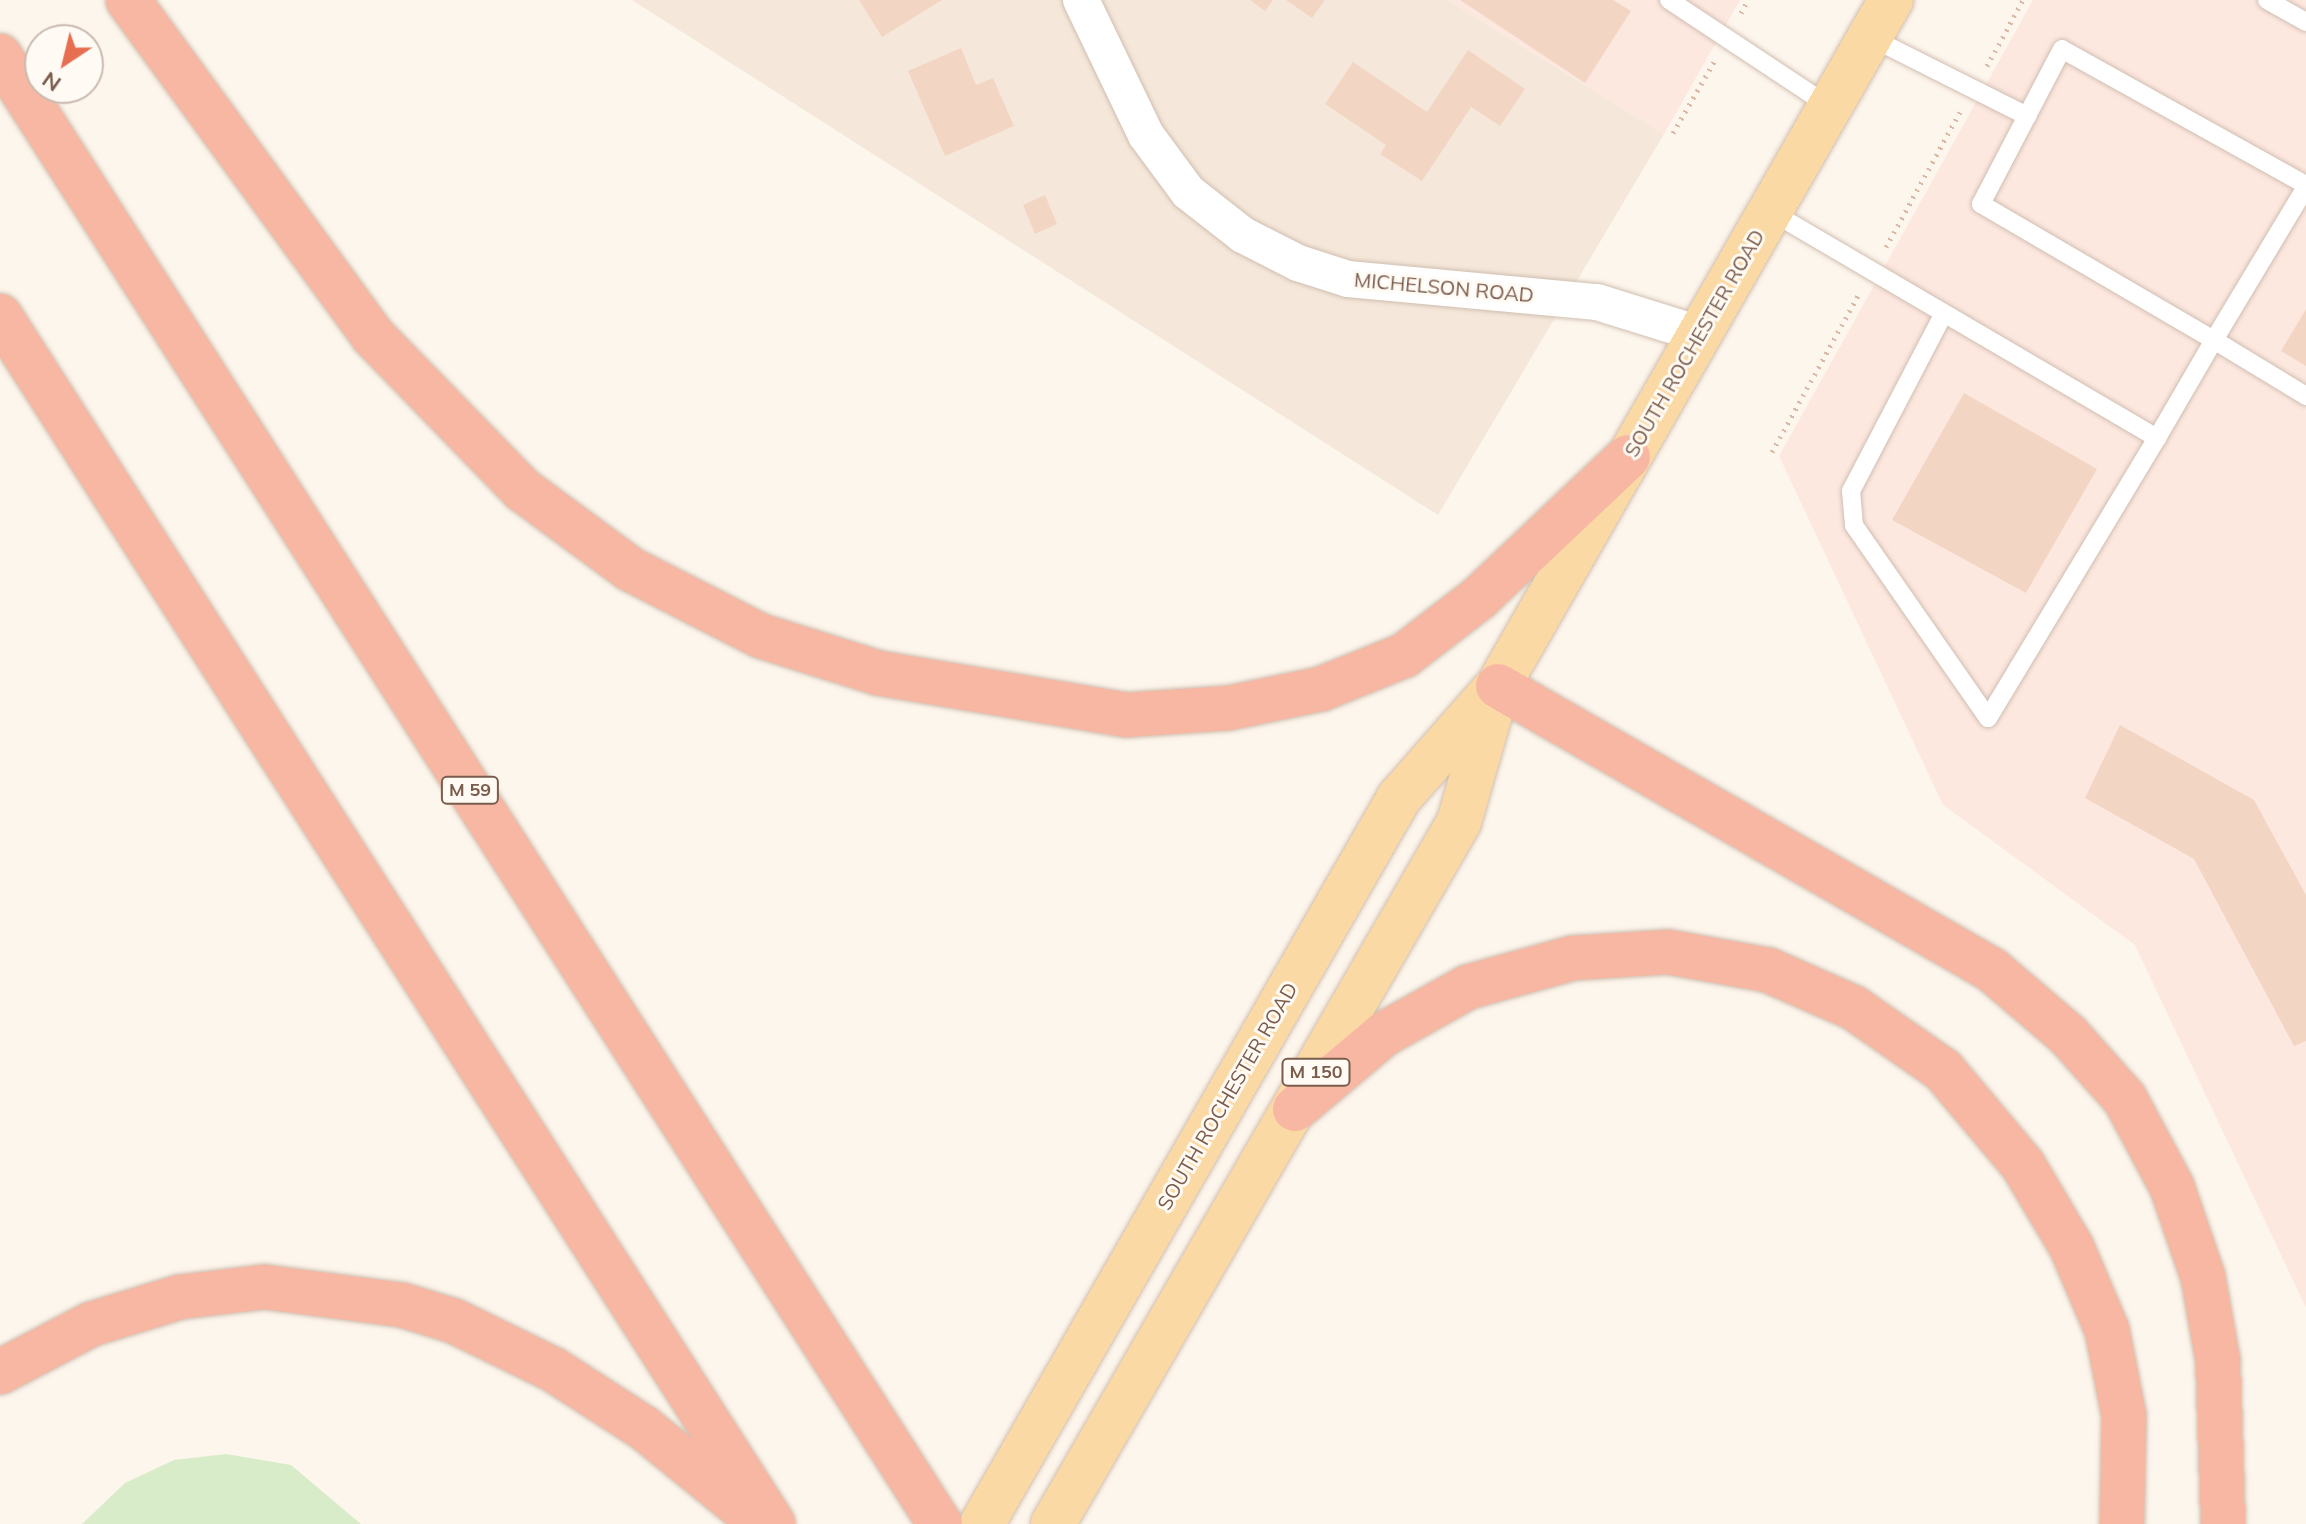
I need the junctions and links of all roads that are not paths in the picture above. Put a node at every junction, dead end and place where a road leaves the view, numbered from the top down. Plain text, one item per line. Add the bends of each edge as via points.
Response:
1 (128, 0) edge
2 (1081, 0) edge
3 (1669, 0) edge
4 (1891, 0) edge
5 (2267, 0) edge
6 (2306, 22) edge
7 (1870, 37) junction
8 (0, 56) edge
9 (1829, 106) junction
10 (2027, 116) junction
11 (2306, 186) edge
12 (1770, 211) junction
13 (1943, 315) junction
14 (0, 316) edge
15 (1700, 334) junction
16 (2214, 340) junction
17 (2306, 396) edge
18 (2157, 438) junction
19 (1628, 457) junction
20 (1498, 686) junction
21 (1295, 1109) junction
22 (0, 1372) edge
23 (762, 1524) edge
24 (773, 1524) edge
25 (940, 1524) edge
26 (982, 1524) edge
27 (1053, 1524) edge
28 (2122, 1524) edge
29 (2223, 1524) edge

1 - 19 highway via 373,336 523,490 630,569 761,636 878,673 1126,715 1229,708 1321,689 1405,655 1479,598
2 - 15 street, MICHELSON ROAD via 1146,135 1188,192 1243,235 1298,263 1348,279 1597,302
3 - 9 lane
4 - 7 main road, SOUTH ROCHESTER ROAD
5 - 6 lane
7 - 9 main road, SOUTH ROCHESTER ROAD
7 - 10 lane
8 - 25 highway, M 59
9 - 12 main road, SOUTH ROCHESTER ROAD
10 - 11 lane via 2062,49
10 - 16 lane via 1981,204
11 - 16 lane
12 - 13 lane
12 - 15 main road, SOUTH ROCHESTER ROAD
13 - 18 lane
13 - 18 lane via 1851,491 1854,525 1988,718
14 - 24 highway
15 - 19 main road, SOUTH ROCHESTER ROAD
16 - 17 lane
16 - 18 lane
19 - 20 main road, SOUTH ROCHESTER ROAD
20 - 21 main road, SOUTH ROCHESTER ROAD / M 150 via 1459,822
20 - 26 main road, SOUTH ROCHESTER ROAD / M 150 via 1399,798
20 - 29 highway via 1992,970 2068,1035 2125,1099 2172,1187 2203,1277 2218,1361
21 - 27 main road, SOUTH ROCHESTER ROAD / M 150
21 - 28 highway via 1384,1034 1468,987 1573,958 1668,952 1768,970 1854,1008 1943,1070 2023,1165 2072,1248 2107,1330 2124,1416
22 - 23 highway via 92,1324 180,1297 265,1287 402,1305 454,1321 554,1370 644,1428

